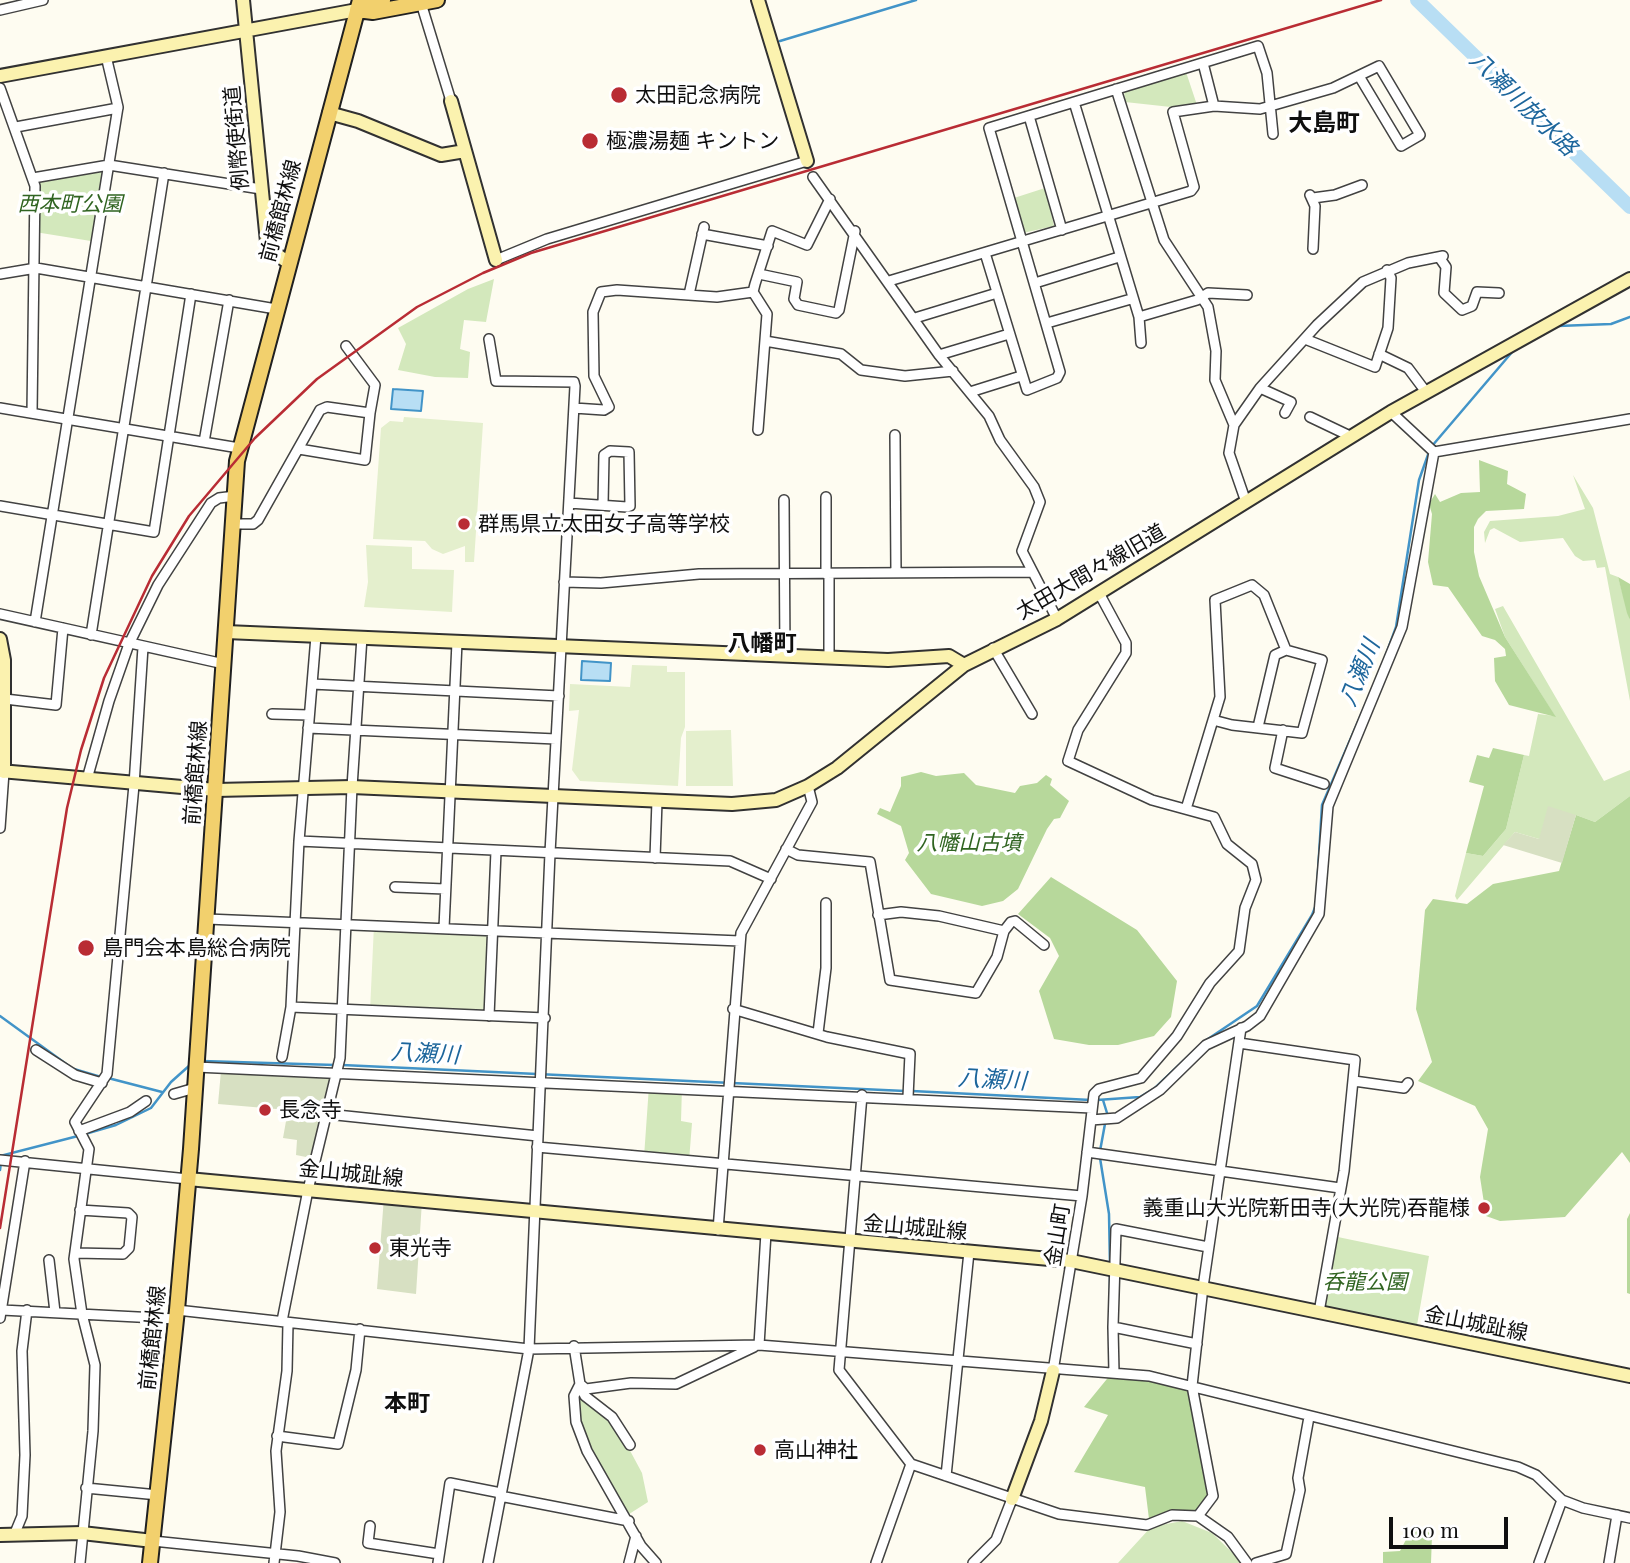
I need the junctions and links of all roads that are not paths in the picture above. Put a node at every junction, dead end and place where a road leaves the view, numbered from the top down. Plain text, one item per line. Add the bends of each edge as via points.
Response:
1 (43, 0) edge
2 (243, 0) edge
3 (383, 0) edge
4 (437, 0) edge
5 (758, 0) edge
6 (10, 3) edge
7 (421, 3) junction
8 (358, 5) edge
9 (0, 10) edge
10 (247, 30) junction
11 (106, 56) junction
12 (1203, 63) junction
13 (0, 76) edge
14 (1359, 76) junction
15 (0, 88) edge
16 (1116, 89) junction
17 (451, 101) joint
18 (1074, 102) junction
19 (1214, 106) junction
20 (1268, 107) junction
21 (118, 108) junction
22 (329, 113) junction
23 (1029, 116) junction
24 (16, 127) junction
25 (1273, 134) dead end
26 (466, 150) junction
27 (807, 161) joint
28 (109, 165) junction
29 (164, 173) junction
30 (813, 177) dead end
31 (33, 178) junction
32 (1362, 185) dead end
33 (261, 189) junction
34 (830, 199) junction
35 (1152, 204) junction
36 (1107, 216) junction
37 (1062, 230) junction
38 (855, 231) junction
39 (1022, 242) junction
40 (768, 246) junction
41 (1313, 249) dead end
42 (985, 253) junction
43 (1119, 257) junction
44 (496, 260) joint
45 (289, 263) junction
46 (36, 268) junction
47 (1387, 270) junction
48 (0, 274) edge
49 (759, 275) junction
50 (91, 278) junction
51 (1630, 279) edge
52 (889, 281) junction
53 (1034, 283) junction
54 (145, 287) junction
55 (690, 290) dead end
56 (753, 292) junction
57 (1499, 292) dead end
58 (997, 293) junction
59 (191, 294) junction
60 (1247, 295) dead end
61 (1203, 296) junction
62 (1131, 299) junction
63 (229, 300) junction
64 (276, 309) junction
65 (1139, 317) junction
66 (915, 318) junction
67 (1047, 323) junction
68 (1009, 334) junction
69 (489, 339) dead end
70 (1305, 339) junction
71 (765, 341) junction
72 (1141, 343) dead end
73 (346, 346) dead end
74 (1379, 354) junction
75 (939, 355) junction
76 (953, 371) junction
77 (1021, 376) junction
78 (1260, 388) junction
79 (970, 392) junction
80 (1426, 392) junction
81 (0, 408) edge
82 (574, 408) junction
83 (1285, 412) dead end
84 (1391, 412) junction
85 (32, 413) junction
86 (370, 413) junction
87 (1310, 417) dead end
88 (70, 419) junction
89 (1630, 419) edge
90 (1234, 425) junction
91 (124, 428) junction
92 (758, 430) dead end
93 (895, 435) dead end
94 (169, 436) junction
95 (1352, 437) junction
96 (204, 442) junction
97 (239, 449) junction
98 (299, 449) junction
99 (1430, 449) junction
100 (234, 496) junction
101 (826, 497) dead end
102 (784, 500) dead end
103 (1246, 502) junction
104 (569, 503) junction
105 (603, 505) junction
106 (0, 506) edge
107 (54, 516) junction
108 (233, 524) junction
109 (109, 525) junction
110 (1031, 572) junction
111 (896, 573) junction
112 (784, 574) junction
113 (828, 574) junction
114 (564, 582) junction
115 (1099, 593) junction
116 (0, 614) edge
117 (1057, 619) junction
118 (35, 622) junction
119 (63, 628) junction
120 (226, 632) junction
121 (91, 635) junction
122 (316, 636) junction
123 (362, 637) junction
124 (0, 639) edge
125 (457, 642) junction
126 (129, 644) junction
127 (561, 646) junction
128 (143, 647) junction
129 (993, 648) junction
130 (1286, 650) junction
131 (785, 655) junction
132 (829, 657) junction
133 (224, 664) junction
134 (964, 664) junction
135 (312, 684) junction
136 (359, 686) junction
137 (455, 691) junction
138 (559, 696) junction
139 (5, 699) junction
140 (272, 714) dead end
141 (1032, 714) dead end
142 (309, 715) junction
143 (1213, 720) junction
144 (1258, 727) junction
145 (308, 728) junction
146 (356, 730) junction
147 (1283, 730) junction
148 (453, 734) junction
149 (556, 739) junction
150 (2, 771) edge
151 (88, 779) junction
152 (1324, 784) dead end
153 (134, 785) junction
154 (808, 786) junction
155 (352, 787) junction
156 (304, 788) junction
157 (216, 790) junction
158 (450, 790) junction
159 (553, 796) junction
160 (657, 801) junction
161 (1186, 809) junction
162 (0, 828) edge
163 (299, 841) junction
164 (349, 845) junction
165 (447, 848) junction
166 (786, 849) junction
167 (496, 851) junction
168 (550, 853) junction
169 (655, 858) junction
170 (771, 879) junction
171 (395, 887) dead end
172 (445, 889) junction
173 (826, 903) dead end
174 (878, 915) junction
175 (207, 919) junction
176 (295, 922) junction
177 (347, 924) junction
178 (443, 928) junction
179 (492, 930) junction
180 (1004, 930) junction
181 (547, 933) junction
182 (740, 942) junction
183 (1044, 945) dead end
184 (291, 1007) junction
185 (733, 1009) junction
186 (343, 1010) junction
187 (489, 1016) junction
188 (545, 1018) junction
189 (1241, 1028) junction
190 (818, 1033) junction
191 (1239, 1043) junction
192 (36, 1050) dead end
193 (282, 1057) dead end
194 (196, 1064) junction
195 (338, 1073) junction
196 (104, 1079) junction
197 (1354, 1081) junction
198 (541, 1082) junction
199 (1408, 1083) dead end
200 (195, 1088) junction
201 (727, 1089) junction
202 (908, 1093) junction
203 (174, 1094) dead end
204 (862, 1095) junction
205 (146, 1101) dead end
206 (1093, 1103) junction
207 (327, 1114) junction
208 (1091, 1120) junction
209 (79, 1131) junction
210 (538, 1136) junction
211 (537, 1147) junction
212 (1096, 1153) junction
213 (0, 1160) edge
214 (26, 1161) junction
215 (723, 1164) junction
216 (84, 1168) junction
217 (1220, 1170) junction
218 (854, 1175) junction
219 (188, 1179) junction
220 (1340, 1188) junction
221 (308, 1189) junction
222 (1082, 1196) junction
223 (80, 1210) junction
224 (535, 1212) junction
225 (718, 1230) junction
226 (766, 1233) junction
227 (849, 1241) junction
228 (1209, 1247) junction
229 (969, 1252) junction
230 (75, 1253) junction
231 (49, 1260) dead end
232 (1071, 1261) junction
233 (1116, 1270) junction
234 (1203, 1288) junction
235 (27, 1310) junction
236 (55, 1312) junction
237 (1319, 1312) junction
238 (1, 1314) edge
239 (82, 1314) junction
240 (177, 1315) junction
241 (285, 1322) junction
242 (1113, 1326) junction
243 (360, 1329) junction
244 (1197, 1344) junction
245 (759, 1345) junction
246 (575, 1346) junction
247 (529, 1349) junction
248 (840, 1351) junction
249 (959, 1362) junction
250 (1052, 1371) junction
251 (1114, 1373) junction
252 (1630, 1376) edge
253 (580, 1384) junction
254 (1192, 1386) junction
255 (1309, 1417) junction
256 (277, 1436) junction
257 (630, 1445) dead end
258 (911, 1464) junction
259 (946, 1476) junction
260 (86, 1488) junction
261 (501, 1494) junction
262 (158, 1495) junction
263 (1012, 1499) junction
264 (1562, 1500) junction
265 (1617, 1515) junction
266 (1198, 1516) junction
267 (1630, 1518) edge
268 (629, 1521) junction
269 (370, 1526) dead end
270 (15, 1533) junction
271 (82, 1533) junction
272 (0, 1535) edge
273 (636, 1536) junction
274 (153, 1541) junction
275 (275, 1558) edge
276 (439, 1559) edge
277 (79, 1563) edge
278 (150, 1563) edge
279 (335, 1563) edge
280 (488, 1563) edge
281 (629, 1563) edge
282 (656, 1563) edge
283 (876, 1563) edge
284 (973, 1563) edge
285 (1248, 1563) edge
286 (1256, 1563) edge
287 (1539, 1563) edge
288 (1609, 1563) edge

1 - 6 street
2 - 10 street, 例幣使街道
3 - 8 main road
4 - 7 main road
5 - 27 street
6 - 9 street
7 - 8 main road via 373,12
7 - 17 street
8 - 10 street
8 - 22 main road, 前橋館林線
10 - 11 street
10 - 33 street, 例幣使街道
11 - 13 street
11 - 21 street
12 - 16 street
12 - 19 street
12 - 20 street via 1258,46 1267,73
14 - 14 street via 1401,146 1420,135 1379,66
14 - 20 street
15 - 24 street
16 - 18 street
16 - 35 street
17 - 26 street
18 - 23 street
18 - 36 street
19 - 20 street
19 - 35 street via 1173,112 1193,190
20 - 25 street
21 - 24 street
21 - 28 street
22 - 26 street via 442,155
22 - 45 main road, 前橋館林線
23 - 37 street
23 - 39 street via 989,128
24 - 31 street
26 - 44 street
27 - 44 street via 547,239
28 - 29 street
28 - 31 street
28 - 50 street
29 - 33 street
29 - 54 street
30 - 34 street
31 - 46 street
32 - 41 street via 1335,195 1312,196
33 - 45 street, 例幣使街道 via 268,246
34 - 38 street
34 - 40 street via 807,245 772,231
35 - 36 street
35 - 61 street via 1169,249
36 - 37 street
36 - 43 street
37 - 39 street
38 - 49 street via 836,313 798,305 793,299 797,282
38 - 52 street
39 - 42 street
39 - 53 street
40 - 49 street
40 - 55 street via 703,230
42 - 52 street
42 - 58 street
43 - 53 street
43 - 62 street
45 - 64 main road, 前橋館林線
46 - 48 street
46 - 50 street
46 - 85 street
47 - 57 street via 1441,257 1446,267 1444,293 1462,310 1472,306 1478,292
47 - 70 street via 1363,282
47 - 74 street via 1391,278 1388,328
49 - 56 street
50 - 54 street
50 - 88 street
51 - 80 street, 太田大間々線旧道
52 - 66 street
53 - 67 street
54 - 59 street
54 - 91 street
56 - 71 street via 767,314
56 - 82 street via 717,298 601,292 593,312 594,376 609,407
58 - 66 street
58 - 68 street
59 - 63 street
59 - 94 street
60 - 61 street via 1213,292
61 - 65 street
61 - 90 street via 1211,316 1215,380
62 - 65 street
62 - 67 street
63 - 64 street
63 - 96 street
64 - 97 main road, 前橋館林線
65 - 72 street
66 - 75 street
67 - 77 street via 1059,377 1027,390
68 - 75 street
68 - 77 street
69 - 82 street via 496,381 574,382
70 - 74 street via 1375,367
70 - 78 street
71 - 76 street via 841,354 861,370 905,376
71 - 92 street
73 - 86 street via 375,385
74 - 80 street via 1408,368
75 - 76 street
76 - 79 street
77 - 79 street
78 - 83 street via 1291,402
78 - 90 street
79 - 110 street via 1039,497 1022,548
80 - 84 street, 太田大間々線旧道
81 - 85 street
82 - 104 street
84 - 95 street, 太田大間々線旧道
84 - 99 street
85 - 88 street
86 - 98 street via 324,408
86 - 98 street via 365,460
87 - 95 street
88 - 91 street
88 - 107 street
89 - 99 street
90 - 103 street via 1229,453
91 - 94 street
91 - 109 street
93 - 111 street
94 - 96 street
94 - 109 street via 154,532
95 - 103 street, 太田大間々線旧道
96 - 97 street
97 - 100 main road, 前橋館林線
98 - 108 street via 258,520
99 - 189 street via 1402,627 1328,806 1322,907 1260,1016
100 - 108 main road, 前橋館林線
100 - 126 street via 219,498 203,514 171,562
101 - 113 street
102 - 112 street
103 - 115 street, 太田大間々線旧道
104 - 105 street
104 - 114 street
105 - 105 street via 627,507 632,503 629,452 604,455
106 - 107 street
107 - 109 street
107 - 118 street
108 - 120 main road, 前橋館林線
109 - 121 street
110 - 111 street
110 - 117 street
111 - 113 street
112 - 113 street
112 - 114 street
112 - 131 street
113 - 132 street
114 - 127 street
115 - 117 street, 太田大間々線旧道
115 - 161 street via 1126,643 1126,653 1078,730 1068,761 1152,800
116 - 118 street
117 - 129 street, 太田大間々線旧道
118 - 119 street
119 - 121 street
119 - 139 street via 57,705
120 - 122 street
120 - 133 main road, 前橋館林線
121 - 126 street
122 - 123 street
122 - 135 street
123 - 125 street
123 - 136 street
124 - 139 street
125 - 127 street
125 - 137 street
126 - 128 street
126 - 151 street via 108,701
127 - 131 street
127 - 138 street
128 - 133 street
128 - 153 street
129 - 134 street, 太田大間々線旧道
129 - 141 street
130 - 143 street via 1264,596 1252,585 1215,600 1220,697
130 - 144 street via 1275,655
130 - 147 street via 1322,660 1302,733
131 - 132 street
132 - 134 street via 914,660 949,656
133 - 157 main road, 前橋館林線
134 - 154 street, 太田大間々線旧道 via 846,761
135 - 136 street
135 - 142 street
136 - 137 street
136 - 146 street
137 - 138 street
137 - 148 street
138 - 149 street
139 - 150 street
140 - 142 street
142 - 145 street
143 - 144 street
143 - 161 street
144 - 147 street
145 - 146 street
145 - 156 street
146 - 148 street
146 - 155 street
147 - 152 street via 1275,768
148 - 149 street
148 - 158 street
149 - 159 street
150 - 151 street, 太田大間々線旧道
150 - 162 street
151 - 153 street, 太田大間々線旧道
153 - 157 street, 太田大間々線旧道
153 - 196 street
154 - 160 street, 太田大間々線旧道 via 757,804
154 - 166 street via 812,802
155 - 156 street, 太田大間々線旧道
155 - 158 street, 太田大間々線旧道
155 - 164 street
156 - 157 street, 太田大間々線旧道
156 - 163 street
157 - 175 main road, 前橋館林線
158 - 159 street, 太田大間々線旧道
158 - 165 street
159 - 160 street, 太田大間々線旧道
159 - 168 street
160 - 169 street
161 - 206 street via 1214,817 1227,844 1255,869 1239,950 1146,1073 1099,1089
163 - 164 street
163 - 176 street
164 - 165 street
164 - 177 street
165 - 167 street
165 - 172 street
166 - 170 street
166 - 174 street via 798,855 870,862
167 - 168 street
167 - 179 street
168 - 169 street
168 - 181 street
169 - 170 street via 730,861
170 - 182 street
171 - 172 street
172 - 178 street
173 - 190 street via 826,968
174 - 180 street via 901,912
174 - 180 street via 890,980 976,993 997,957
175 - 176 street
175 - 194 main road, 前橋館林線
176 - 177 street
176 - 184 street
177 - 178 street
177 - 186 street
178 - 179 street
179 - 181 street
179 - 187 street
180 - 183 street via 1015,921
181 - 182 street
181 - 188 street
182 - 185 street
184 - 186 street
184 - 193 street
185 - 190 street
185 - 201 street
186 - 187 street
186 - 195 street
187 - 188 street
188 - 198 street
189 - 191 street
189 - 208 street via 1206,1045 1160,1090 1117,1118
190 - 202 street via 910,1054
191 - 197 street via 1355,1060
191 - 217 street
192 - 196 street via 75,1075
194 - 195 street
194 - 200 main road, 前橋館林線
195 - 198 street
195 - 207 street
196 - 209 street via 75,1122
197 - 199 street via 1405,1088
197 - 220 street
198 - 201 street
198 - 210 street
200 - 203 street
200 - 219 main road, 前橋館林線
201 - 204 street
201 - 215 street
202 - 204 street
202 - 206 street
204 - 218 street
205 - 209 street via 130,1112
206 - 208 street, 金山町
207 - 210 street
207 - 221 street
208 - 212 street, 金山町
209 - 216 street via 88,1152
210 - 211 street
211 - 215 street
211 - 224 street
212 - 217 street
212 - 222 street, 金山町
213 - 214 street
214 - 216 street
214 - 238 street
215 - 218 street
215 - 225 street
216 - 219 street
216 - 223 street
217 - 220 street
217 - 228 street
218 - 222 street
218 - 227 street
219 - 221 street, 金山城趾線
219 - 240 main road, 前橋館林線
220 - 237 street
221 - 224 street, 金山城趾線
221 - 241 street
222 - 232 street, 金山町
223 - 230 street
223 - 230 street via 128,1213 132,1217 129,1248 123,1254
224 - 225 street, 金山城趾線
224 - 247 street
225 - 226 street, 金山城趾線
226 - 227 street, 金山城趾線
226 - 245 street
227 - 229 street, 金山城趾線
227 - 248 street
228 - 233 street via 1116,1229
228 - 234 street
229 - 232 street, 金山城趾線
229 - 249 street
230 - 239 street
231 - 236 street
232 - 233 street, 金山城趾線
232 - 250 street, 金山町
233 - 234 street, 金山城趾線
233 - 242 street
234 - 237 street, 金山城趾線
234 - 244 street
235 - 236 street
235 - 238 street
235 - 270 street via 22,1351 22,1516
236 - 239 street
237 - 252 street, 金山城趾線
239 - 240 street
239 - 260 street via 95,1365
240 - 241 street
240 - 262 main road, 前橋館林線
241 - 243 street
241 - 256 street via 287,1371
242 - 244 street
242 - 251 street
243 - 247 street
243 - 256 street via 356,1370 338,1444
244 - 254 street
245 - 246 street
245 - 248 street
245 - 253 street via 676,1384 631,1382 586,1389
246 - 247 street
246 - 253 street
247 - 261 street
248 - 249 street
248 - 258 street via 839,1370
249 - 250 street
249 - 259 street
250 - 251 street
250 - 263 street via 1041,1421
251 - 254 street
253 - 257 street via 585,1396 618,1424
253 - 268 street via 574,1396 576,1422 587,1451
254 - 255 street
254 - 266 street via 1213,1496
255 - 264 street via 1518,1467 1536,1475
255 - 286 street via 1286,1554
256 - 275 street via 280,1513
258 - 259 street
258 - 283 street
259 - 263 street
260 - 262 street
260 - 271 street
261 - 268 street
261 - 276 street via 450,1483
261 - 280 street
262 - 274 main road, 前橋館林線
263 - 266 street via 1059,1514 1147,1525 1172,1515
263 - 284 street via 996,1540
264 - 265 street
264 - 287 street
265 - 267 street
265 - 288 street
266 - 285 street via 1228,1537
268 - 273 street
269 - 276 street via 368,1543
270 - 271 street
270 - 272 street
271 - 274 street
271 - 277 street
273 - 281 street
273 - 282 street
274 - 275 street
274 - 278 main road, 前橋館林線
275 - 279 street

